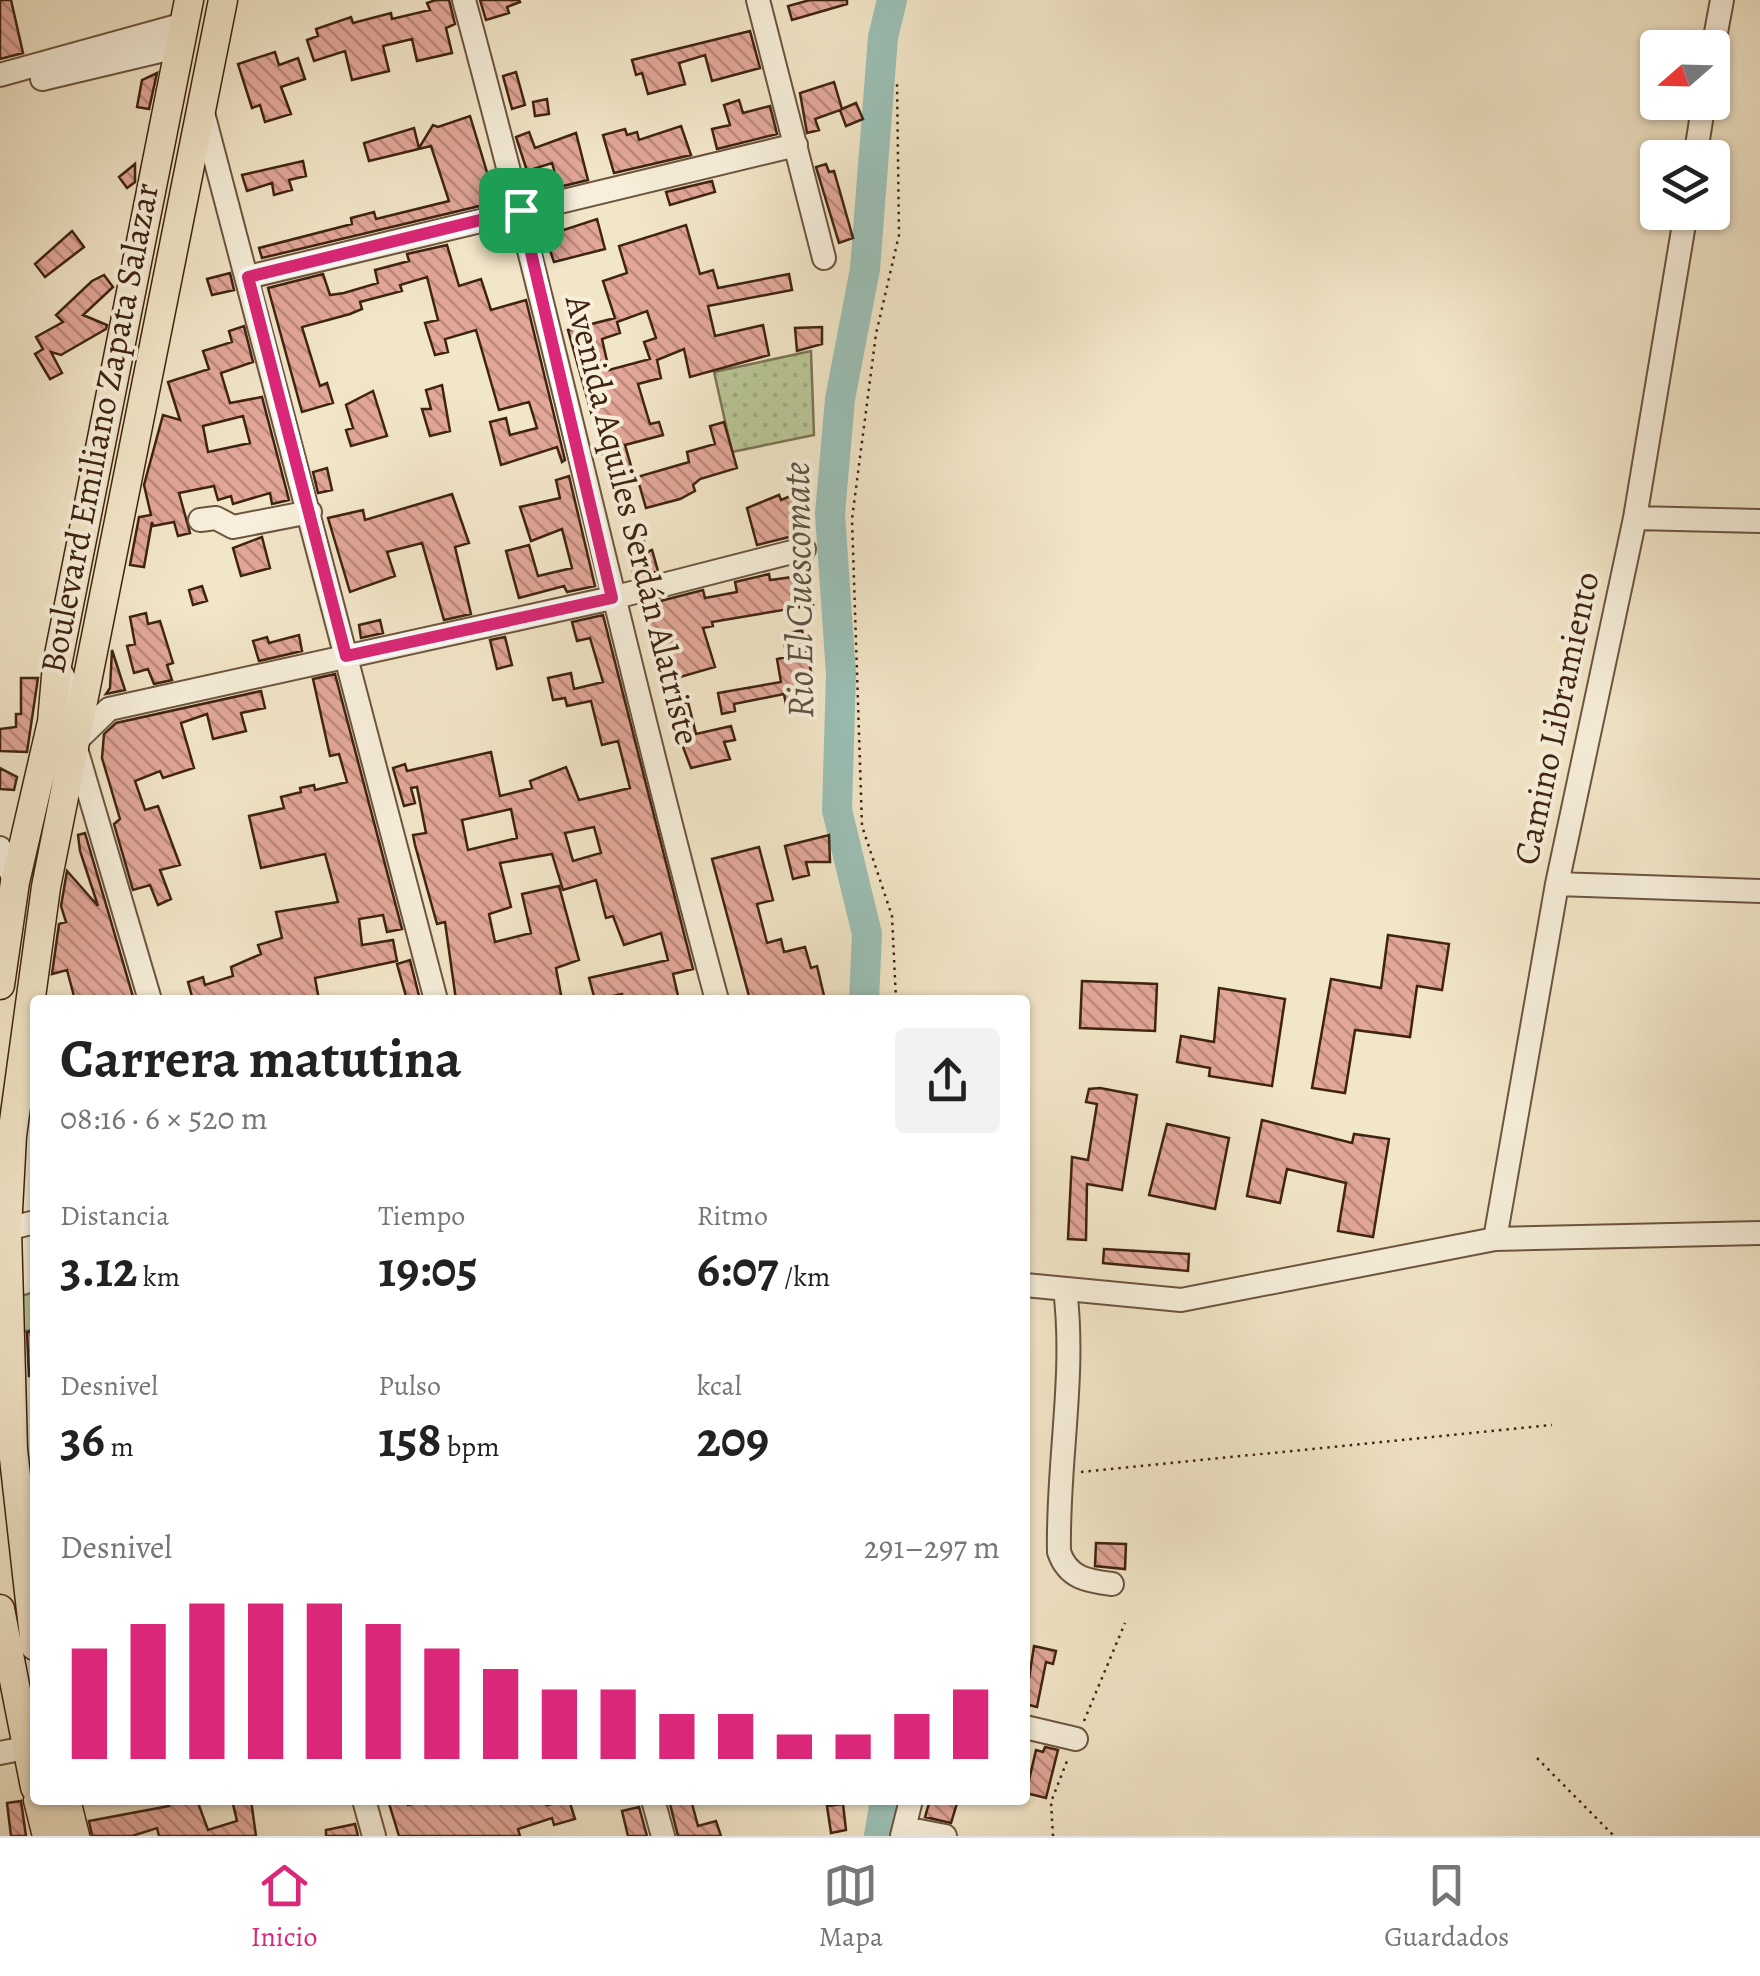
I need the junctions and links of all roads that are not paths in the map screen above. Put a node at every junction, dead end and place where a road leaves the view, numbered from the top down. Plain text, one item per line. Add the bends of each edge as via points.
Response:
1 (223, 0) edge
2 (464, 0) edge
3 (758, 0) edge
4 (1722, 0) edge
5 (185, 23) edge
6 (1716, 30) edge
7 (0, 76) edge
8 (0, 90) edge
9 (202, 108) junction
10 (796, 145) junction
11 (521, 210) junction
12 (1683, 230) edge
13 (824, 258) dead end
14 (248, 277) junction
15 (310, 512) junction
16 (1634, 518) junction
17 (200, 520) dead end
18 (1760, 522) edge
19 (804, 548) dead end
20 (612, 598) junction
21 (346, 656) junction
22 (58, 665) junction
23 (72, 755) junction
24 (44, 756) junction
25 (0, 848) edge
26 (15, 882) junction
27 (1557, 884) junction
28 (1760, 891) edge
29 (0, 985) edge
30 (31, 995) edge
31 (148, 995) edge
32 (435, 995) edge
33 (717, 995) edge
34 (30, 1005) edge
35 (30, 1223) edge
36 (7, 1230) junction
37 (1760, 1233) edge
38 (1495, 1239) junction
39 (1030, 1285) edge
40 (1065, 1289) junction
41 (1112, 1584) dead end
42 (30, 1600) edge
43 (0, 1609) edge
44 (8, 1708) edge
45 (1030, 1728) edge
46 (1076, 1740) dead end
47 (12, 1750) edge
48 (30, 1779) edge
49 (39, 1805) edge
50 (67, 1805) edge
51 (365, 1805) edge
52 (654, 1805) edge
53 (910, 1805) edge
54 (903, 1832) edge
55 (47, 1836) edge
56 (74, 1836) edge
57 (374, 1836) edge
58 (662, 1836) edge
59 (945, 1836) edge

1 - 9 main road, Boulevard Emiliano Zapata Salazar
2 - 11 street, Avenida Aquiles Serdán Alatriste
3 - 10 street
4 - 6 street
5 - 7 street
5 - 8 street
5 - 22 main road, Boulevard Emiliano Zapata Salazar
9 - 14 street
9 - 23 main road, Boulevard Emiliano Zapata Salazar
10 - 11 street
10 - 13 street
11 - 14 street
11 - 20 street, Avenida Aquiles Serdán Alatriste
12 - 16 street, Camino Libramiento
14 - 15 street
15 - 17 street via 233,528 216,518
15 - 21 street
16 - 18 street
16 - 27 street, Camino Libramiento
19 - 20 street
20 - 21 street
20 - 33 street, Avenida Aquiles Serdán Alatriste
21 - 23 street via 109,709
21 - 32 street
22 - 23 street via 71,691
22 - 24 main road, Boulevard Emiliano Zapata Salazar
23 - 24 main road
23 - 30 main road, Boulevard Emiliano Zapata Salazar
23 - 31 street
24 - 26 main road, Boulevard Emiliano Zapata Salazar
25 - 26 street
26 - 29 main road, Boulevard Emiliano Zapata Salazar
27 - 28 street
27 - 38 street, Camino Libramiento
34 - 36 main road, Boulevard Emiliano Zapata Salazar
35 - 36 street
36 - 42 main road, Boulevard Emiliano Zapata Salazar via 13,1449
37 - 38 street
38 - 40 street via 1181,1300
39 - 40 street
40 - 41 street via 1070,1324 1059,1552 1064,1567 1078,1577
43 - 44 main road
44 - 47 main road
45 - 46 street
47 - 48 main road
49 - 55 main road
50 - 56 main road
51 - 57 street
52 - 58 street
53 - 54 street
54 - 59 street

